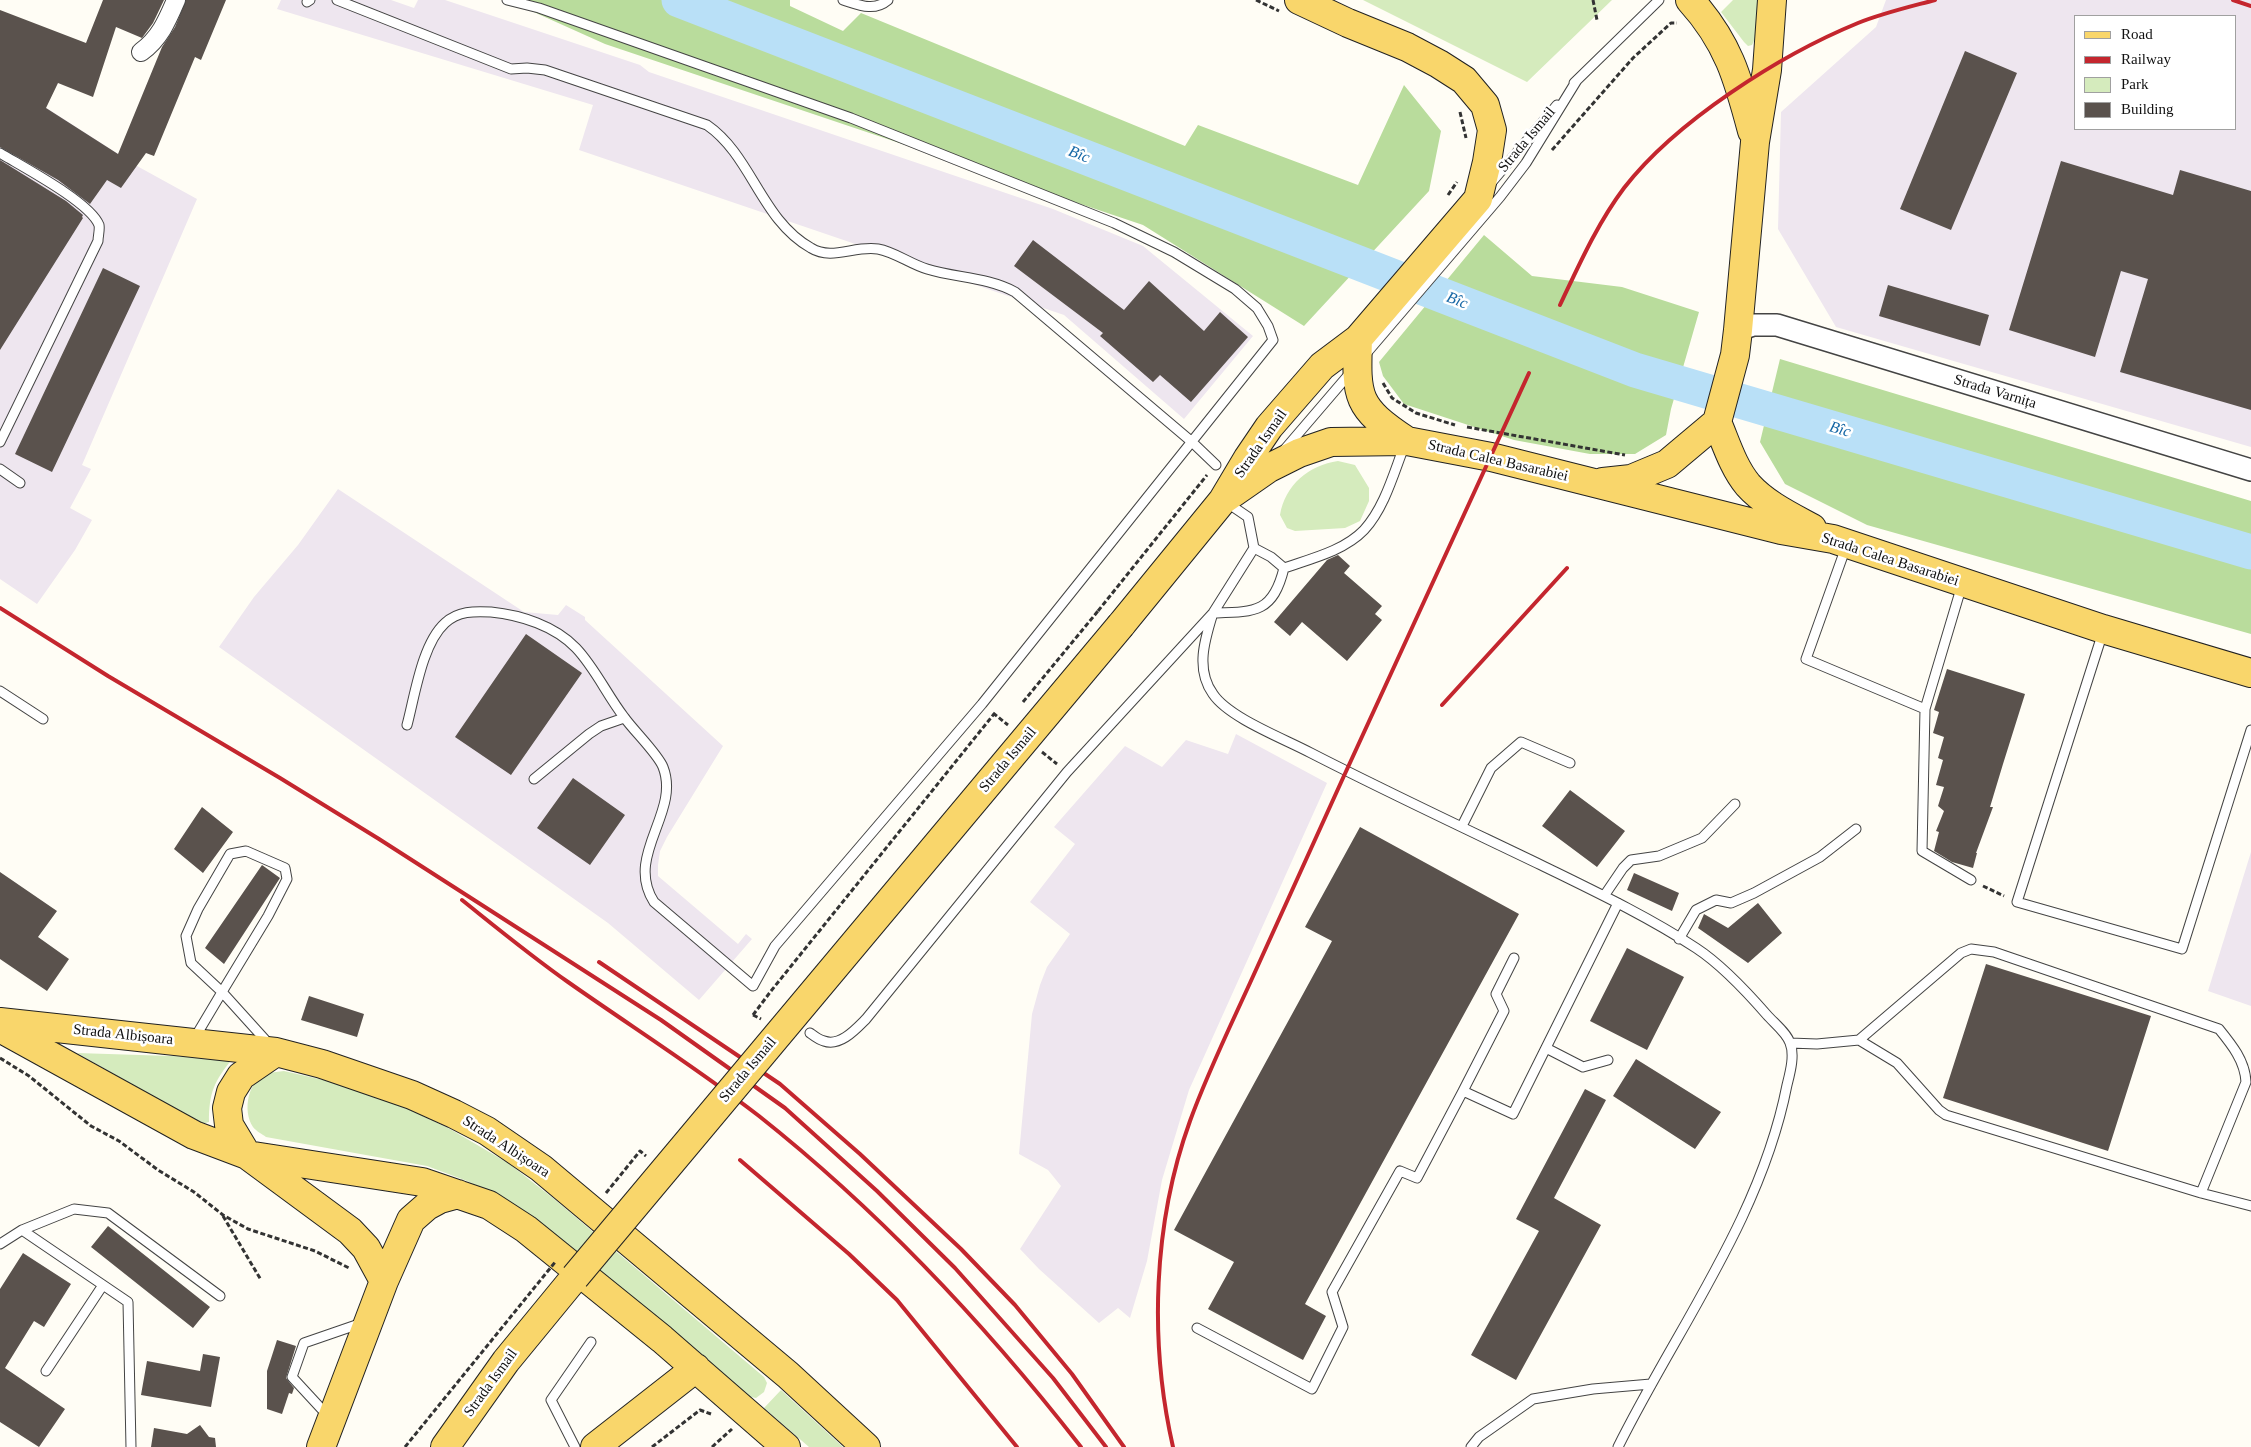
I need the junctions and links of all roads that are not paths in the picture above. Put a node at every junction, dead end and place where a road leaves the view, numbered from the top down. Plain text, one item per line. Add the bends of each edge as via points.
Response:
1 (176, 0) edge
2 (337, 0) edge
3 (507, 0) edge
4 (843, 0) edge
5 (888, 0) edge
6 (1325, 0) edge
7 (1659, 0) edge
8 (1690, 0) edge
9 (1772, 0) edge
10 (1290, 6) edge
11 (1348, 23) junction
12 (141, 52) dead end
13 (1577, 80) junction
14 (1755, 142) junction
15 (0, 153) edge
16 (1478, 198) junction
17 (1464, 227) junction
18 (1736, 342) junction
19 (1366, 357) junction
20 (1718, 419) junction
21 (1406, 441) junction
22 (0, 442) edge
23 (1192, 442) junction
24 (1216, 465) road end
25 (1269, 468) junction
26 (0, 469) edge
27 (2251, 470) edge
28 (20, 483) dead end
29 (1592, 483) junction
30 (1224, 500) junction
31 (1840, 542) junction
32 (1254, 548) junction
33 (1284, 568) junction
34 (1962, 584) junction
35 (1214, 613) junction
36 (2103, 629) junction
37 (2251, 672) edge
38 (0, 691) edge
39 (1925, 709) junction
40 (624, 718) junction
41 (43, 719) dead end
42 (407, 724) dead end
43 (2251, 730) edge
44 (1570, 763) dead end
45 (534, 779) dead end
46 (1735, 804) dead end
47 (1462, 826) junction
48 (1856, 829) dead end
49 (1971, 880) road end
50 (1604, 896) junction
51 (1618, 903) junction
52 (1679, 939) junction
53 (1514, 958) dead end
54 (222, 992) junction
55 (0, 1022) edge
56 (0, 1028) edge
57 (810, 1033) dead end
58 (1858, 1040) junction
59 (192, 1042) junction
60 (1790, 1043) junction
61 (1546, 1048) junction
62 (276, 1052) junction
63 (1608, 1060) dead end
64 (2248, 1071) edge
65 (1463, 1091) junction
66 (247, 1155) junction
67 (2201, 1193) junction
68 (458, 1194) junction
69 (2251, 1206) edge
70 (22, 1230) junction
71 (0, 1244) edge
72 (384, 1281) junction
73 (103, 1285) junction
74 (220, 1296) dead end
75 (369, 1320) junction
76 (1197, 1328) dead end
77 (591, 1342) dead end
78 (696, 1368) junction
79 (46, 1371) dead end
80 (1651, 1384) junction
81 (332, 1420) junction
82 (131, 1447) edge
83 (321, 1447) edge
84 (445, 1447) edge
85 (575, 1447) edge
86 (595, 1447) edge
87 (786, 1447) edge
88 (866, 1447) edge
89 (1471, 1447) edge
90 (1618, 1447) edge

1 - 12 street via 163,30
2 - 23 lane via 511,69 545,70 707,125 725,140 785,228 811,248 825,254 876,249 928,269 1002,285 1015,292
3 - 23 lane via 851,118 1114,223 1174,252 1235,288 1257,308 1273,340
4 - 5 lane via 870,8
6 - 11 main road
7 - 13 lane, Strada Ismail
8 - 14 main road via 1707,18 1730,57
9 - 14 main road via 1767,70
10 - 11 main road
11 - 16 main road via 1439,64 1464,80 1485,105 1492,130
13 - 16 lane, Strada Ismail
13 - 17 lane, Strada Ismail via 1526,163
14 - 18 main road
15 - 22 lane via 80,203 99,226 98,241
16 - 17 main road, Strada Ismail
17 - 19 main road, Strada Ismail
18 - 20 main road
18 - 27 street, Strada Varnița via 1753,325 1777,325
19 - 21 main road, Strada Calea Basarabiei via 1357,381 1360,395 1368,410
19 - 25 lane, Strada Ismail
19 - 30 main road, Strada Ismail via 1322,366 1269,427
20 - 29 main road via 1667,464 1631,479
20 - 31 main road via 1736,466 1748,485 1786,513
21 - 25 main road, Strada Calea Basarabiei via 1331,442
21 - 29 main road, Strada Calea Basarabiei via 1491,457
21 - 33 lane via 1379,508 1363,530 1341,546
23 - 24 lane
23 - 40 lane via 982,704 775,946 753,986 654,902 649,894 644,868 666,797 667,782 663,766
25 - 30 main road, Strada Calea Basarabiei
26 - 28 lane
29 - 31 main road, Strada Calea Basarabiei
30 - 32 lane via 1248,517
30 - 84 main road, Strada Ismail, bridge via 506,1361
31 - 34 main road, Strada Calea Basarabiei
31 - 39 lane via 1806,660
32 - 33 lane
32 - 35 lane
33 - 35 lane via 1279,588 1265,604 1249,612
34 - 36 main road, Strada Calea Basarabiei
34 - 39 lane
35 - 47 lane via 1205,637 1204,677 1213,694 1225,706 1347,771
35 - 57 lane via 1067,772 866,1019 836,1041 825,1042
36 - 37 main road, Strada Calea Basarabiei
36 - 43 lane via 2017,902 2182,949
38 - 41 lane
39 - 49 lane via 1922,851
40 - 42 lane via 576,648 562,636 530,620 474,611 452,617 435,634 428,648
40 - 45 lane via 600,726
44 - 47 lane via 1521,742 1491,768
46 - 50 lane via 1702,838 1659,856 1631,860
47 - 50 lane
48 - 52 lane via 1820,857 1754,893 1730,903 1716,900 1696,910
50 - 51 lane
51 - 52 lane
51 - 61 lane
52 - 60 lane via 1698,950 1732,979
53 - 65 lane via 1496,994 1504,1012
54 - 54 lane via 191,963 186,936 230,854 246,851 285,868 287,879
54 - 59 lane
54 - 62 lane
55 - 59 main road, Strada Albișoara
56 - 66 main road via 194,1135
58 - 60 lane
58 - 64 lane via 1961,953 1979,949 2219,1029
58 - 67 lane via 1897,1063 1946,1115
59 - 62 main road, Strada Albișoara
60 - 80 lane via 1791,1066 1783,1109 1760,1176 1729,1247
61 - 63 lane via 1583,1066
61 - 65 lane via 1513,1114
62 - 66 main road via 241,1076 231,1092 227,1108 229,1125
62 - 88 main road, Strada Albișoara via 412,1095 454,1114 516,1151 549,1174 788,1375
64 - 67 lane
65 - 76 lane via 1417,1178 1400,1170 1332,1292 1343,1326 1312,1389
66 - 68 main road via 412,1181
66 - 72 main road via 350,1231 366,1248
67 - 69 lane
68 - 72 main road via 434,1203 410,1220
68 - 78 main road via 489,1205 526,1229
70 - 71 lane
70 - 73 lane
70 - 74 lane via 74,1209 108,1213
72 - 75 main road
73 - 79 lane
73 - 82 lane via 128,1302
75 - 81 main road
75 - 81 lane via 304,1344 292,1377
77 - 85 lane via 551,1400
78 - 86 main road
78 - 87 main road
80 - 89 lane via 1533,1399 1479,1437
80 - 90 lane
81 - 83 main road

